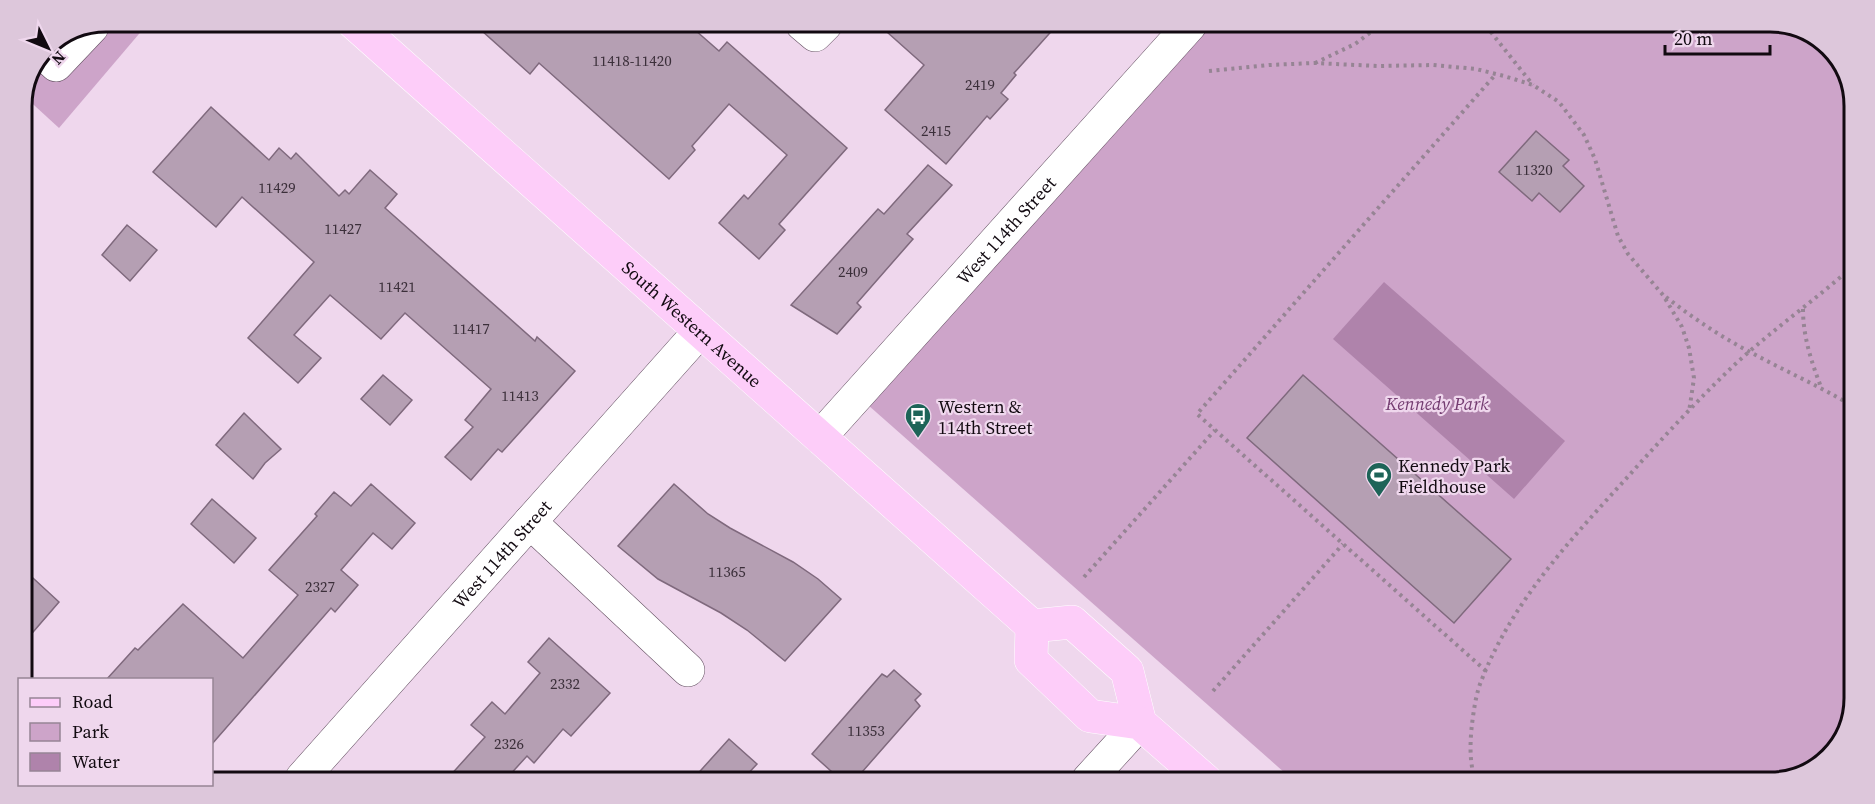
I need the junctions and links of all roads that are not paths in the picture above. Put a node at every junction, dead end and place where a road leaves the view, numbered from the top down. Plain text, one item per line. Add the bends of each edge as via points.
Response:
1 (364, 32) edge
2 (1184, 32) edge
3 (85, 35) edge
4 (49, 58) edge
5 (700, 331) junction
6 (820, 437) junction
7 (530, 522) junction
8 (1032, 626) junction
9 (688, 670) dead end
10 (1140, 723) junction
11 (307, 772) edge
12 (1095, 772) edge
13 (1196, 772) edge

1 - 5 main road, South Western Avenue
2 - 6 street, West 114th Street
3 - 4 street via 56,65
5 - 6 main road, South Western Avenue
5 - 7 street, West 114th Street
6 - 8 main road, South Western Avenue
7 - 9 street
7 - 11 street, West 114th Street
8 - 10 main road via 1031,660 1090,716
8 - 10 main road via 1072,622 1127,671
10 - 12 street
10 - 13 main road

